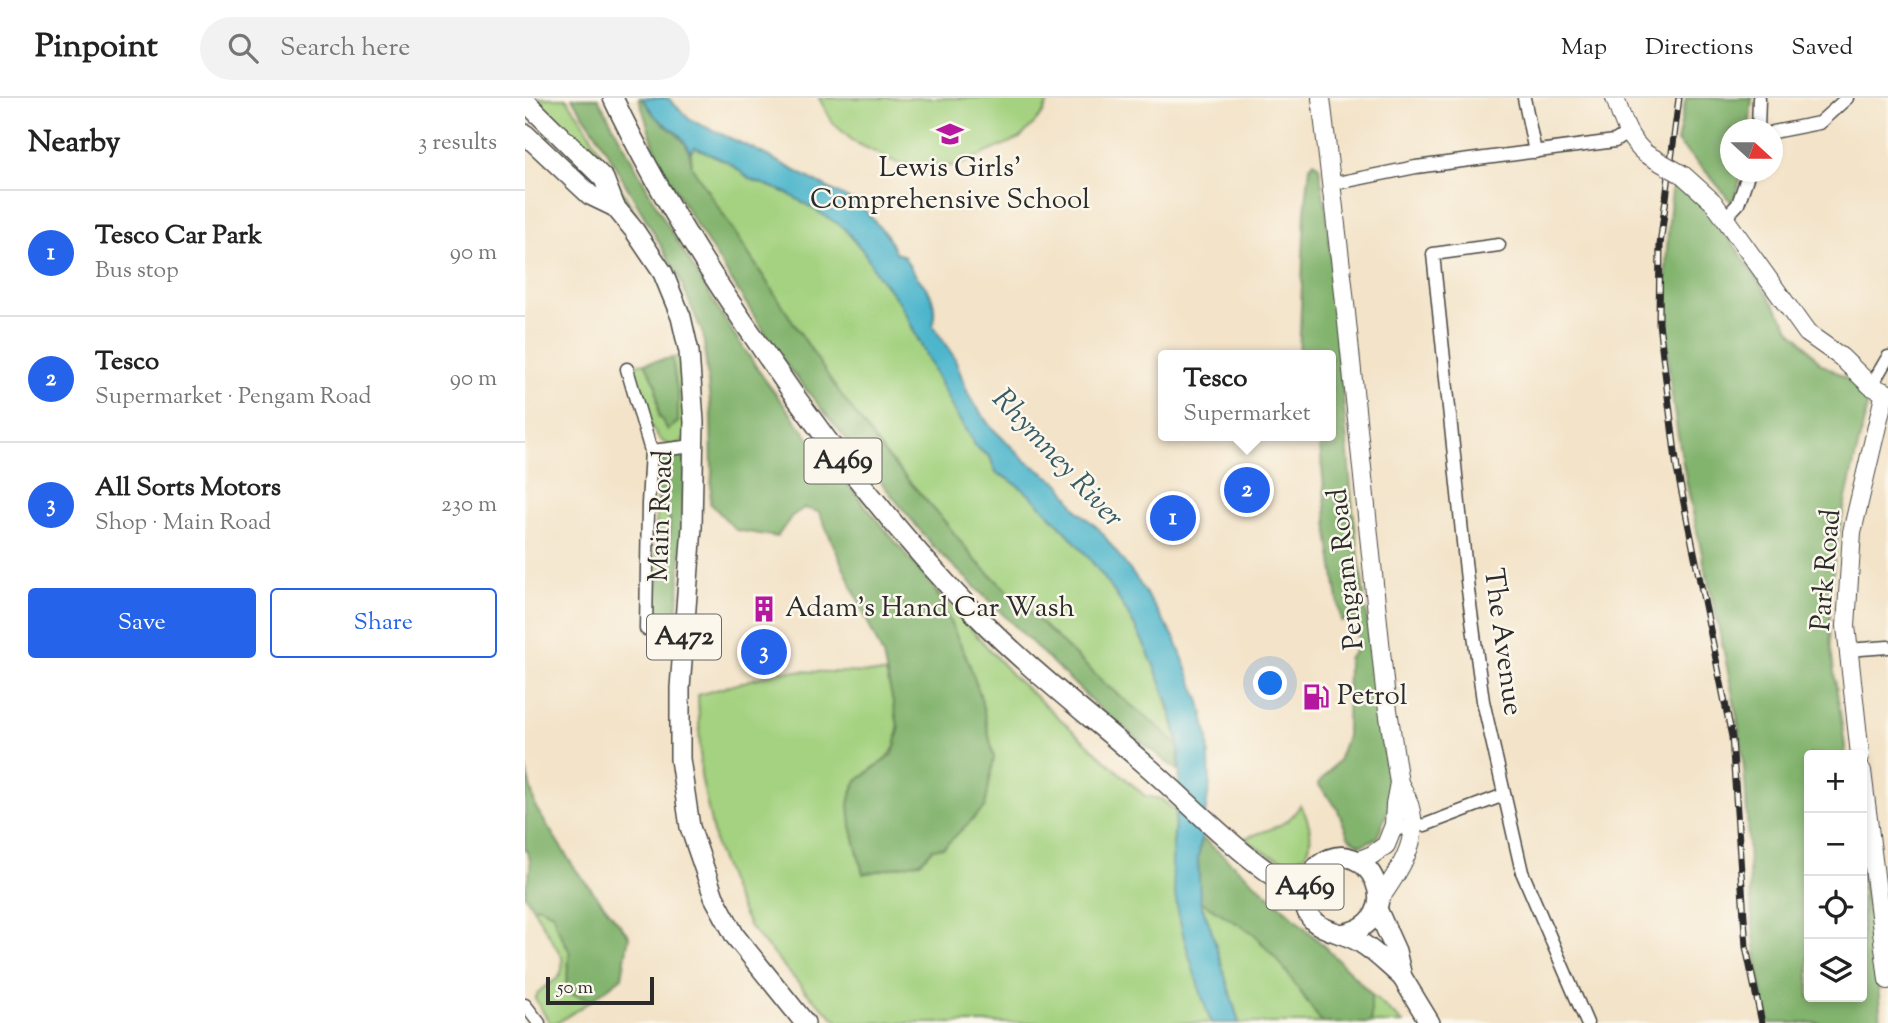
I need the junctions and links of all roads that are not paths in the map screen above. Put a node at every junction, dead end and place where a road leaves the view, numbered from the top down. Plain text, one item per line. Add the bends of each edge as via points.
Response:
1 (613, 98) edge
2 (1321, 98) edge
3 (1524, 98) edge
4 (1615, 98) edge
5 (1759, 98) edge
6 (1847, 98) edge
7 (525, 101) edge
8 (1758, 119) edge
9 (1783, 130) edge
10 (1627, 132) junction
11 (525, 134) edge
12 (1535, 152) junction
13 (1746, 182) edge
14 (1332, 184) junction
15 (615, 207) junction
16 (1726, 217) junction
17 (1499, 245) dead end
18 (1888, 357) edge
19 (627, 369) dead end
20 (1881, 391) edge
21 (694, 446) junction
22 (652, 451) junction
23 (646, 629) dead end
24 (1888, 647) edge
25 (1847, 650) junction
26 (1859, 750) edge
27 (1399, 783) junction
28 (1504, 795) junction
29 (1867, 811) edge
30 (1413, 827) junction
31 (1391, 832) junction
32 (1357, 861) junction
33 (1303, 894) junction
34 (1378, 905) junction
35 (1340, 934) junction
36 (1402, 977) junction
37 (1888, 980) edge
38 (525, 1006) edge
39 (539, 1023) edge
40 (805, 1023) edge
41 (1430, 1023) edge
42 (1587, 1023) edge

1 - 33 main road, A469 via 684,233 803,410 856,478 979,618 1030,666 1222,833
2 - 14 street, Pengam Road
3 - 12 street
4 - 10 street
5 - 8 street
6 - 9 street via 1819,123
7 - 15 main road, A472 via 604,179
10 - 12 street via 1615,141
10 - 16 street, bridge via 1634,144 1683,175
11 - 15 main road, A472 via 590,195
12 - 14 street via 1416,167
13 - 16 street via 1738,204
14 - 27 street, Pengam Road via 1385,690
15 - 21 main road, Main Road / A472 via 656,261 681,317 689,352
16 - 20 street via 1807,333
17 - 28 street, The Avenue via 1433,254 1468,590 1481,689
18 - 20 street
19 - 22 street
20 - 25 street, Park Road via 1853,532
21 - 22 street
21 - 40 main road, Main Road / A472 via 680,688 680,759 690,827 714,897 735,936
22 - 23 street
24 - 25 street
25 - 26 street, Park Road
27 - 30 street, Pengam Road via 1410,800
27 - 31 street, Pengam Road
28 - 30 street
28 - 42 street, The Avenue via 1522,872
29 - 37 street
30 - 31 street
30 - 34 street, Pengam Road via 1407,856
31 - 32 street via 1386,845
32 - 33 main road, A469 via 1335,858 1323,862 1306,881
32 - 34 main road, A469 via 1373,875
33 - 35 main road, A469 via 1309,916 1317,925
34 - 35 main road, A469 via 1362,926
34 - 36 main road, A469
35 - 36 main road, A469 via 1368,947
36 - 41 main road, A469
38 - 39 street

